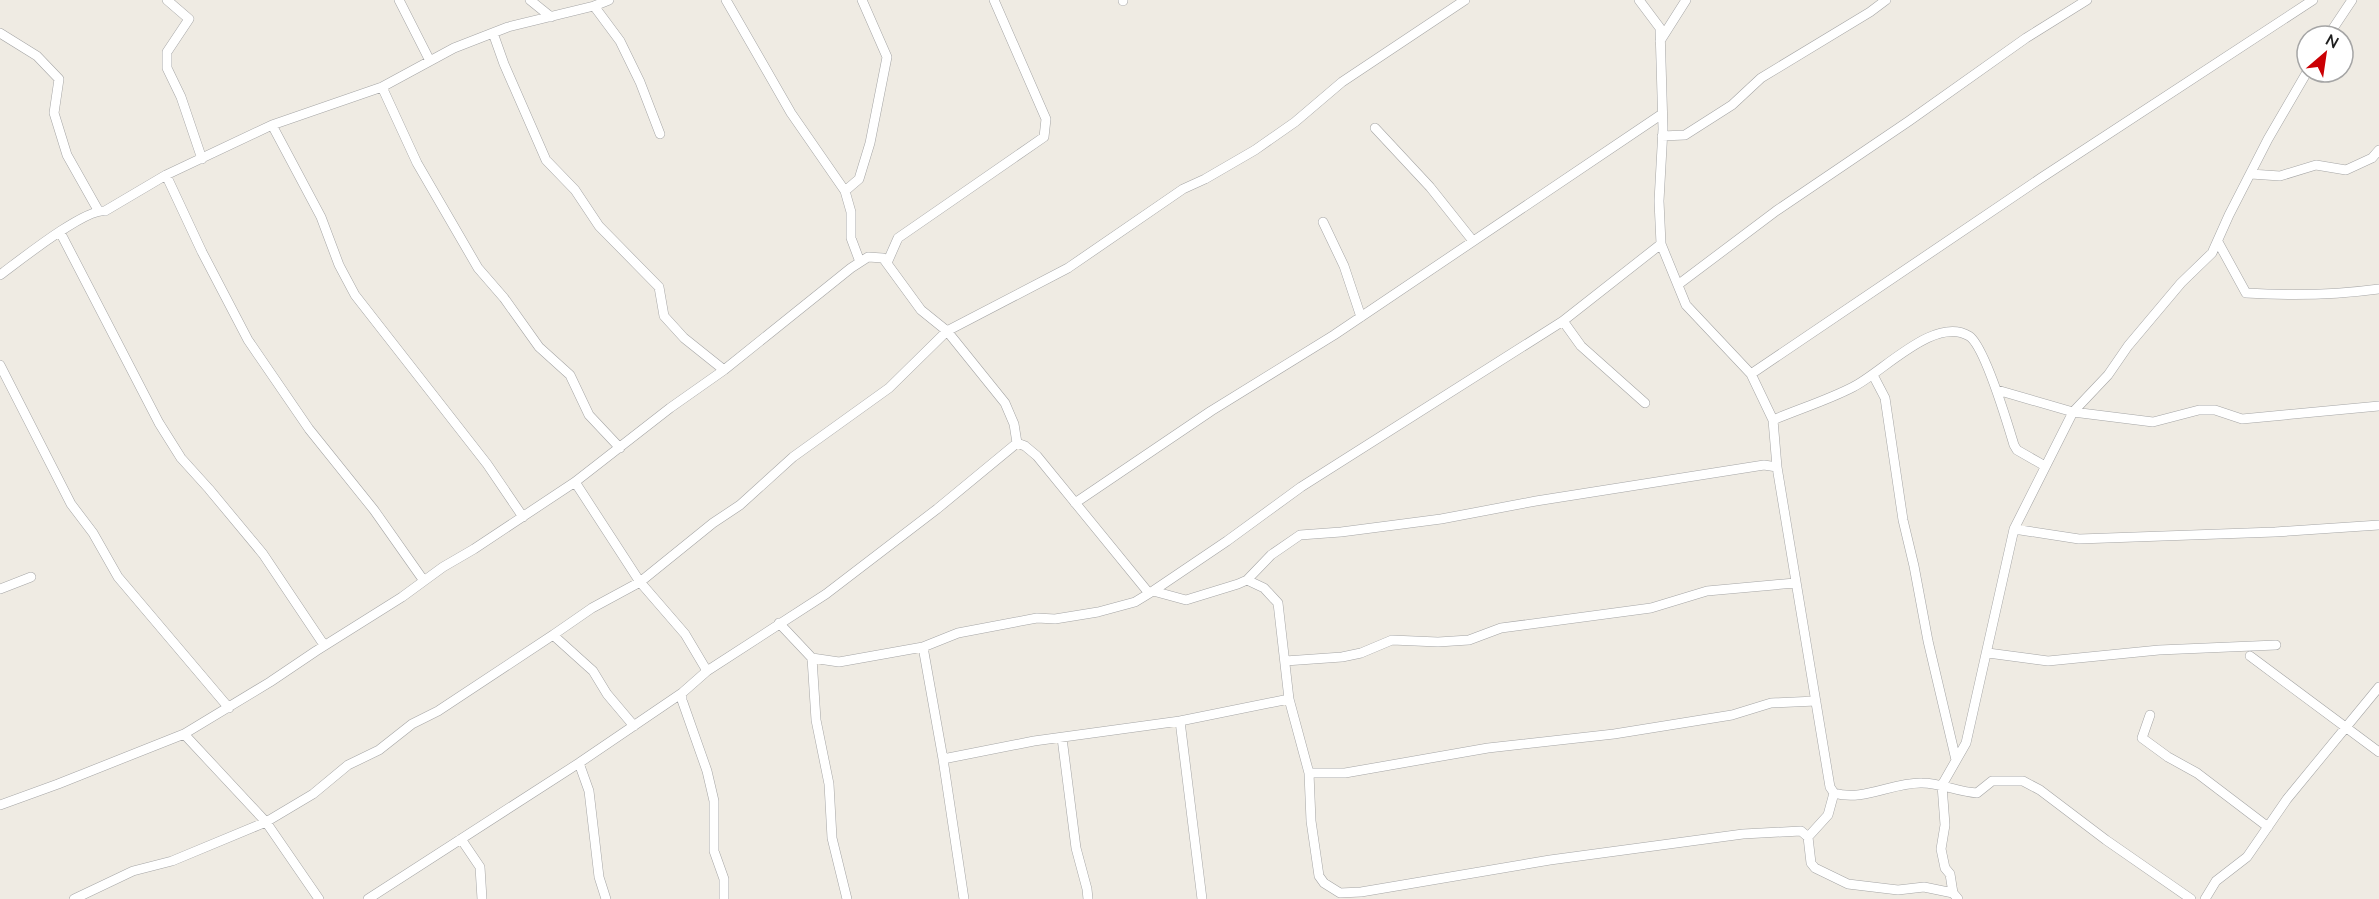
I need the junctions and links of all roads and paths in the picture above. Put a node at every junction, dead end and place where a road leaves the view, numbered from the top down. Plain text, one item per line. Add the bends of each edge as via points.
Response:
1 (167, 0) edge
2 (399, 0) edge
3 (530, 0) edge
4 (609, 0) edge
5 (726, 0) edge
6 (862, 0) edge
7 (994, 0) edge
8 (1464, 0) edge
9 (1639, 0) edge
10 (1686, 0) edge
11 (1886, 0) edge
12 (2086, 0) edge
13 (2313, 0) edge
14 (2352, 0) edge
15 (594, 6) junction
16 (550, 17) junction
17 (2336, 24) edge
18 (0, 33) edge
19 (494, 33) junction
20 (1659, 44) junction
21 (430, 61) junction
22 (2300, 84) edge
23 (382, 87) junction
24 (1662, 114) junction
25 (272, 126) junction
26 (1375, 128) dead end
27 (660, 134) dead end
28 (1662, 136) junction
29 (2379, 150) edge
30 (202, 159) junction
31 (2251, 174) junction
32 (166, 175) junction
33 (845, 191) junction
34 (98, 210) junction
35 (1323, 222) dead end
36 (60, 232) junction
37 (1473, 241) junction
38 (2218, 242) junction
39 (1662, 244) junction
40 (860, 262) junction
41 (887, 263) junction
42 (1, 273) edge
43 (1679, 284) junction
44 (2379, 290) edge
45 (1361, 316) junction
46 (1563, 321) junction
47 (947, 331) junction
48 (0, 365) edge
49 (724, 370) junction
50 (1751, 374) junction
51 (1873, 375) junction
52 (1997, 390) junction
53 (1645, 404) dead end
54 (2379, 406) edge
55 (2073, 412) junction
56 (1773, 420) junction
57 (1017, 443) junction
58 (620, 448) junction
59 (2045, 466) junction
60 (1777, 467) junction
61 (575, 482) junction
62 (1075, 503) junction
63 (523, 516) junction
64 (2379, 525) edge
65 (2014, 530) junction
66 (31, 577) dead end
67 (1248, 580) junction
68 (424, 581) junction
69 (640, 582) junction
70 (1795, 583) junction
71 (0, 589) edge
72 (1150, 592) junction
73 (779, 623) junction
74 (553, 635) junction
75 (324, 645) junction
76 (2276, 645) dead end
77 (923, 647) junction
78 (1988, 652) junction
79 (2250, 656) dead end
80 (812, 658) junction
81 (1285, 661) junction
82 (707, 670) junction
83 (2379, 687) edge
84 (682, 693) junction
85 (1289, 699) junction
86 (1816, 701) junction
87 (229, 708) junction
88 (2150, 716) dead end
89 (1180, 721) junction
90 (634, 726) junction
91 (2346, 729) junction
92 (184, 734) junction
93 (1062, 738) junction
94 (2379, 752) edge
95 (943, 759) junction
96 (1956, 760) junction
97 (579, 763) junction
98 (1309, 773) junction
99 (1942, 785) junction
100 (1834, 793) junction
101 (0, 805) edge
102 (266, 822) junction
103 (2268, 827) junction
104 (1808, 837) junction
105 (461, 839) junction
106 (1391, 887) junction
107 (1956, 896) edge
108 (74, 899) edge
109 (319, 899) edge
110 (368, 899) edge
111 (482, 899) edge
112 (606, 899) edge
113 (724, 899) edge
114 (847, 899) edge
115 (964, 899) edge
116 (1088, 899) edge
117 (1202, 899) edge
118 (1391, 899) edge
119 (2191, 899) edge
120 (2205, 899) edge

1 - 30 street via 189,19 167,52 167,68
2 - 21 street
3 - 16 street
4 - 15 street
5 - 33 street via 791,113
6 - 33 street via 887,57 859,179
7 - 41 street via 1046,119 1044,137 898,238
8 - 47 street via 1341,82 1255,150 1183,189 1068,268
9 - 20 street via 1660,28
10 - 20 street
11 - 28 street via 1761,78 1732,105 1685,135
12 - 43 street via 1776,211
13 - 50 street
14 - 17 street
15 - 16 street
15 - 27 street via 620,41
16 - 19 street
18 - 34 street via 37,56 59,80 54,113 67,155
19 - 21 street
19 - 49 street via 546,160 575,190 599,226 659,287 664,316
20 - 24 street
21 - 23 street
22 - 31 street
23 - 25 street
23 - 58 street via 417,163 477,268 539,347 570,375 589,415
24 - 28 street
24 - 37 street
25 - 30 street
25 - 63 street via 321,217 355,295
26 - 37 street
28 - 39 street
29 - 31 street via 2372,158 2346,170 2316,165 2280,176
30 - 32 street
31 - 38 street
32 - 34 street via 105,211
32 - 68 street via 248,340 309,429
33 - 40 street via 851,212 851,238
34 - 36 street
35 - 45 street
36 - 42 street
36 - 75 street via 181,458 263,554
37 - 45 street
38 - 44 street via 2246,293 2292,295
38 - 55 street
39 - 43 street
39 - 46 street
40 - 41 street via 877,256
40 - 49 street
41 - 47 street via 921,310
43 - 50 street via 1686,305
45 - 62 street
46 - 53 street via 1581,346
46 - 72 street via 1311,481
47 - 57 street via 1005,403
47 - 69 street via 889,388 793,457 740,505
48 - 87 street via 71,504 118,577
49 - 58 street
50 - 56 street
51 - 52 street via 1922,340 1948,330 1971,336
51 - 56 street
51 - 96 street via 1885,398 1903,520
52 - 55 street
52 - 59 street via 2017,450
54 - 55 street via 2242,419 2215,410 2199,410 2153,422
55 - 59 street
56 - 60 street
57 - 62 street via 1037,456
57 - 73 street via 826,594
58 - 61 street
59 - 65 street
60 - 67 street via 1734,469 1442,519 1300,535 1271,555
60 - 70 street
61 - 63 street
61 - 69 street
62 - 72 street
63 - 68 street
64 - 65 street via 2079,538
65 - 78 street
66 - 71 street
67 - 72 street via 1186,600
67 - 81 street via 1264,588 1278,603
68 - 75 street
69 - 74 street
69 - 82 street via 685,634
70 - 81 street via 1707,591 1651,608 1501,628 1469,640 1392,640 1342,657
70 - 86 street
72 - 77 street via 1135,602 1098,612 1037,618 958,633
73 - 80 street
73 - 82 street
74 - 90 street via 593,671
74 - 102 street
75 - 87 street
76 - 78 street via 2159,650 2048,661
77 - 80 street via 839,662
77 - 95 street
78 - 96 street via 1966,743
79 - 91 street
80 - 114 street via 832,838
81 - 85 street
82 - 84 street
83 - 91 street
84 - 90 street
84 - 113 street via 714,801 714,851 724,879
85 - 89 street
85 - 98 street
86 - 98 street via 1771,704 1732,715 1614,734 1488,748 1345,773
86 - 100 street
87 - 92 street
88 - 103 street via 2142,738 2197,773
89 - 93 street
89 - 117 street
90 - 97 street
91 - 94 street
91 - 103 street via 2287,798
92 - 101 street
92 - 102 street
93 - 95 street
93 - 116 street via 1074,839
95 - 115 street
96 - 99 street
97 - 105 street
97 - 112 street via 589,791 599,877
98 - 106 street via 1311,821 1319,876 1324,883 1340,893
99 - 100 street via 1920,783 1853,795
99 - 107 street via 1945,825 1941,849
99 - 119 street via 1977,793 1992,781 2023,781
100 - 104 street via 1828,815
102 - 108 street via 172,861 133,872
102 - 109 street
103 - 120 street via 2247,857 2216,881
104 - 106 street via 1802,831 1743,834 1550,860
104 - 107 street via 1815,868 1848,884 1898,890 1924,886
105 - 110 street
105 - 111 street via 480,867
106 - 118 street

